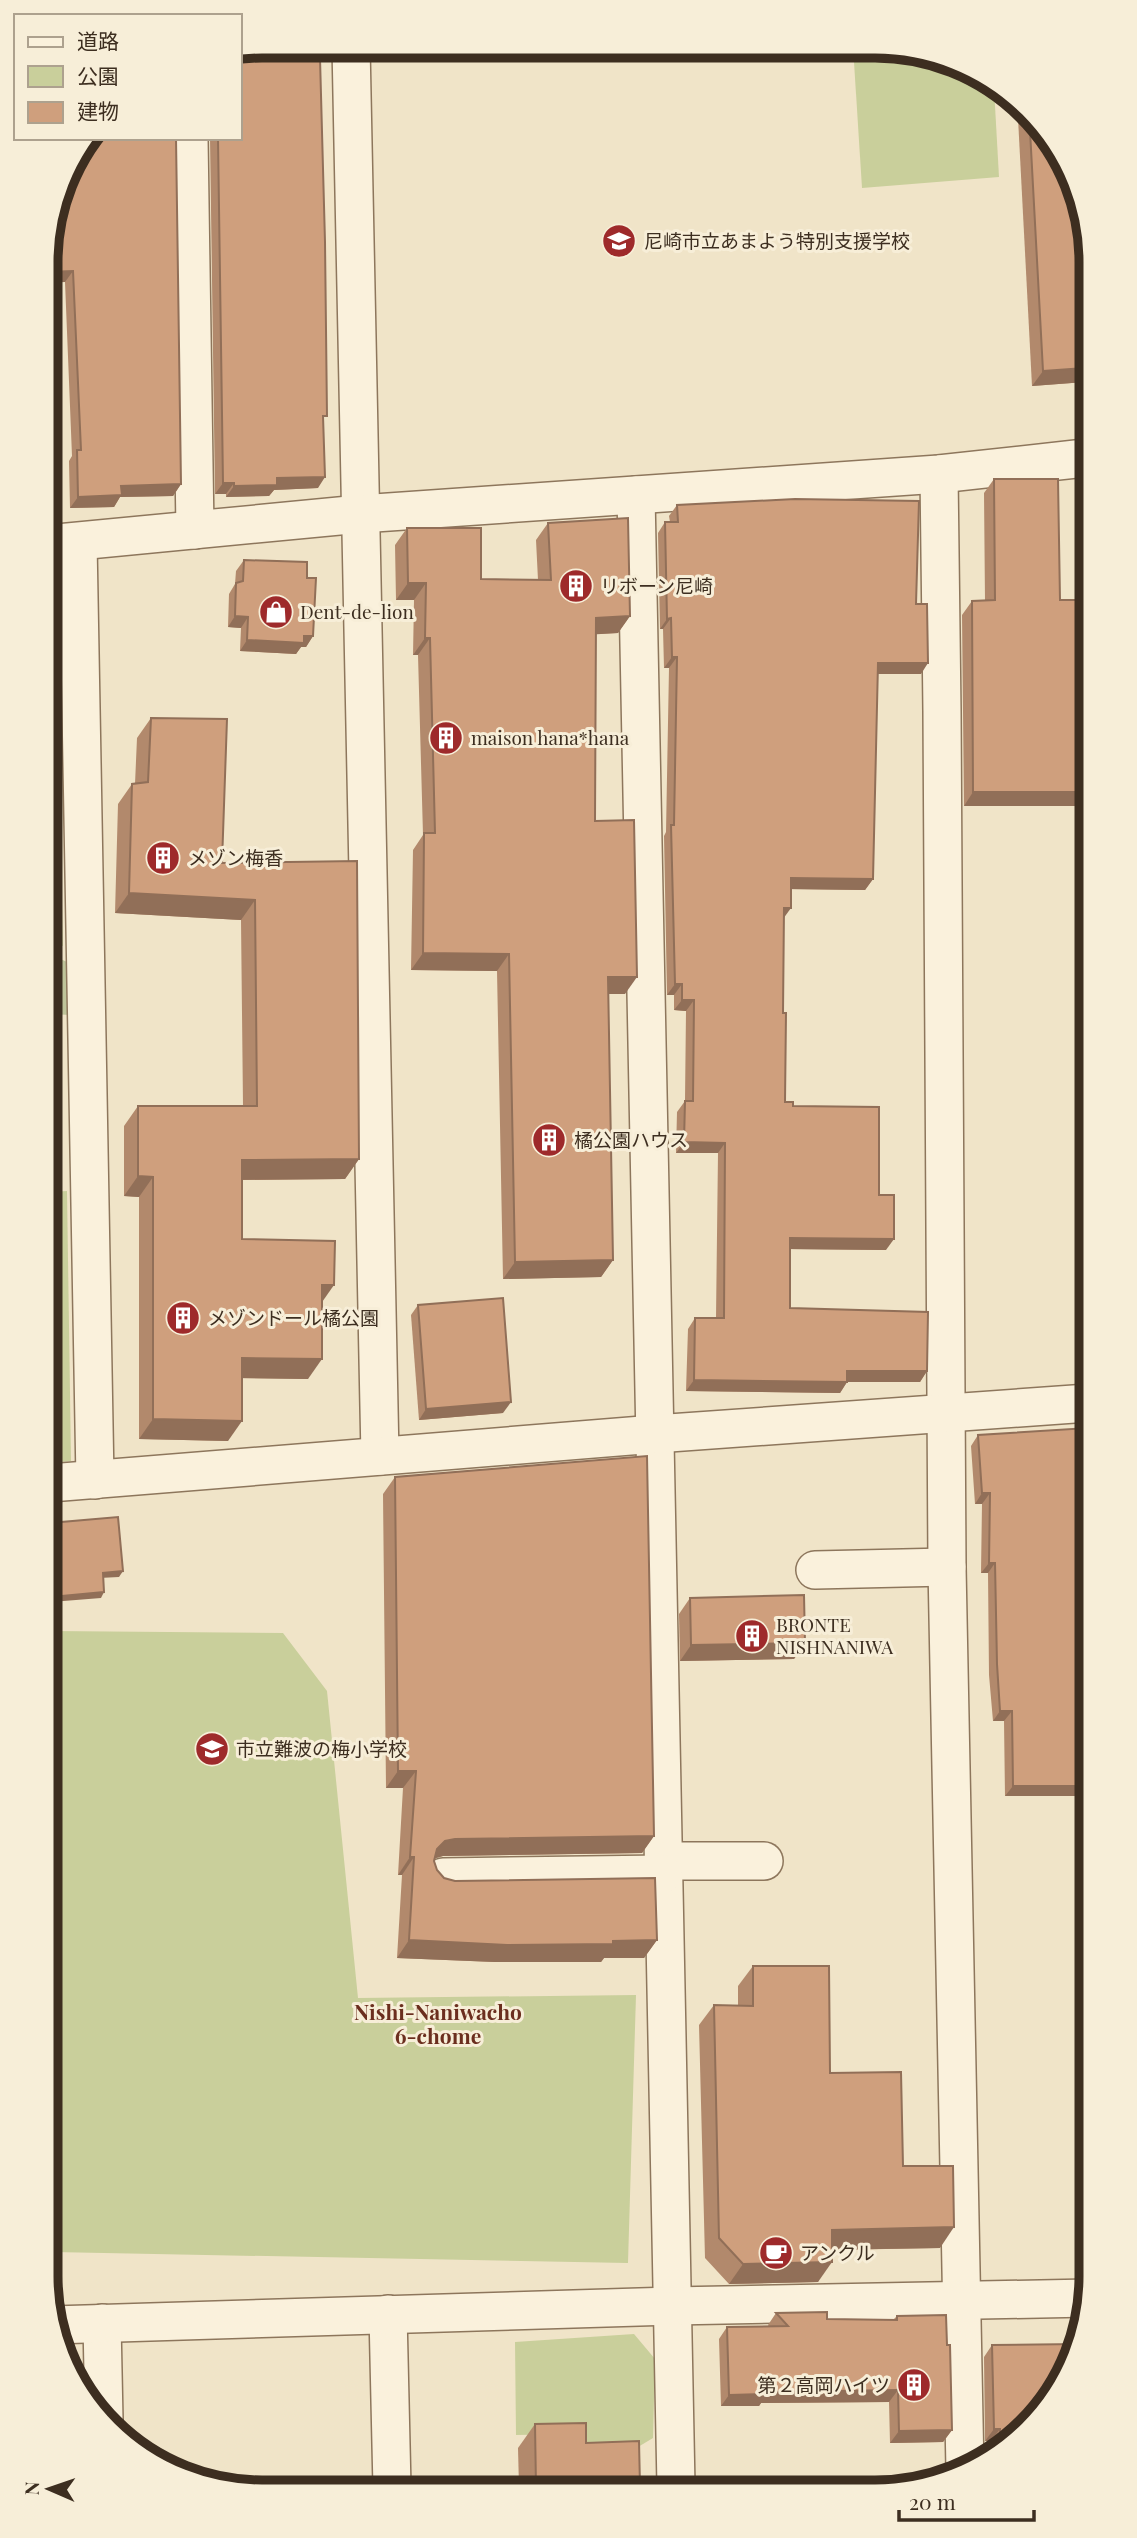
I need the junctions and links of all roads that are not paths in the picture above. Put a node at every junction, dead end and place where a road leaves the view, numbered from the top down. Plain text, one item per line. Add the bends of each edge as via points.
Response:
1 (351, 58) edge
2 (189, 140) edge
3 (1079, 459) edge
4 (939, 474) junction
5 (636, 495) junction
6 (360, 514) junction
7 (195, 530) junction
8 (63, 543) edge
9 (1079, 1405) edge
10 (946, 1414) junction
11 (655, 1434) junction
12 (380, 1456) junction
13 (95, 1480) junction
14 (58, 1482) edge
15 (947, 1567) junction
16 (815, 1570) dead end
17 (764, 1861) dead end
18 (664, 1868) junction
19 (443, 1877) edge
20 (1078, 2298) edge
21 (961, 2300) junction
22 (672, 2306) junction
23 (388, 2314) junction
24 (102, 2323) junction
25 (64, 2325) edge
26 (104, 2405) edge
27 (964, 2459) edge
28 (392, 2480) edge
29 (676, 2480) edge

1 - 6 street
2 - 7 street
3 - 4 street
4 - 5 street
4 - 10 street
5 - 6 street
5 - 11 street
6 - 7 street
6 - 12 street
7 - 8 street
8 - 13 street
9 - 10 street
10 - 11 street
10 - 15 street
11 - 12 street
11 - 18 street
12 - 13 street
13 - 14 street
15 - 16 street
15 - 21 street
17 - 18 street
18 - 19 street
18 - 22 street
20 - 21 street
21 - 22 street
21 - 27 street
22 - 23 street
22 - 29 street
23 - 24 street
23 - 28 street
24 - 25 street
24 - 26 street

